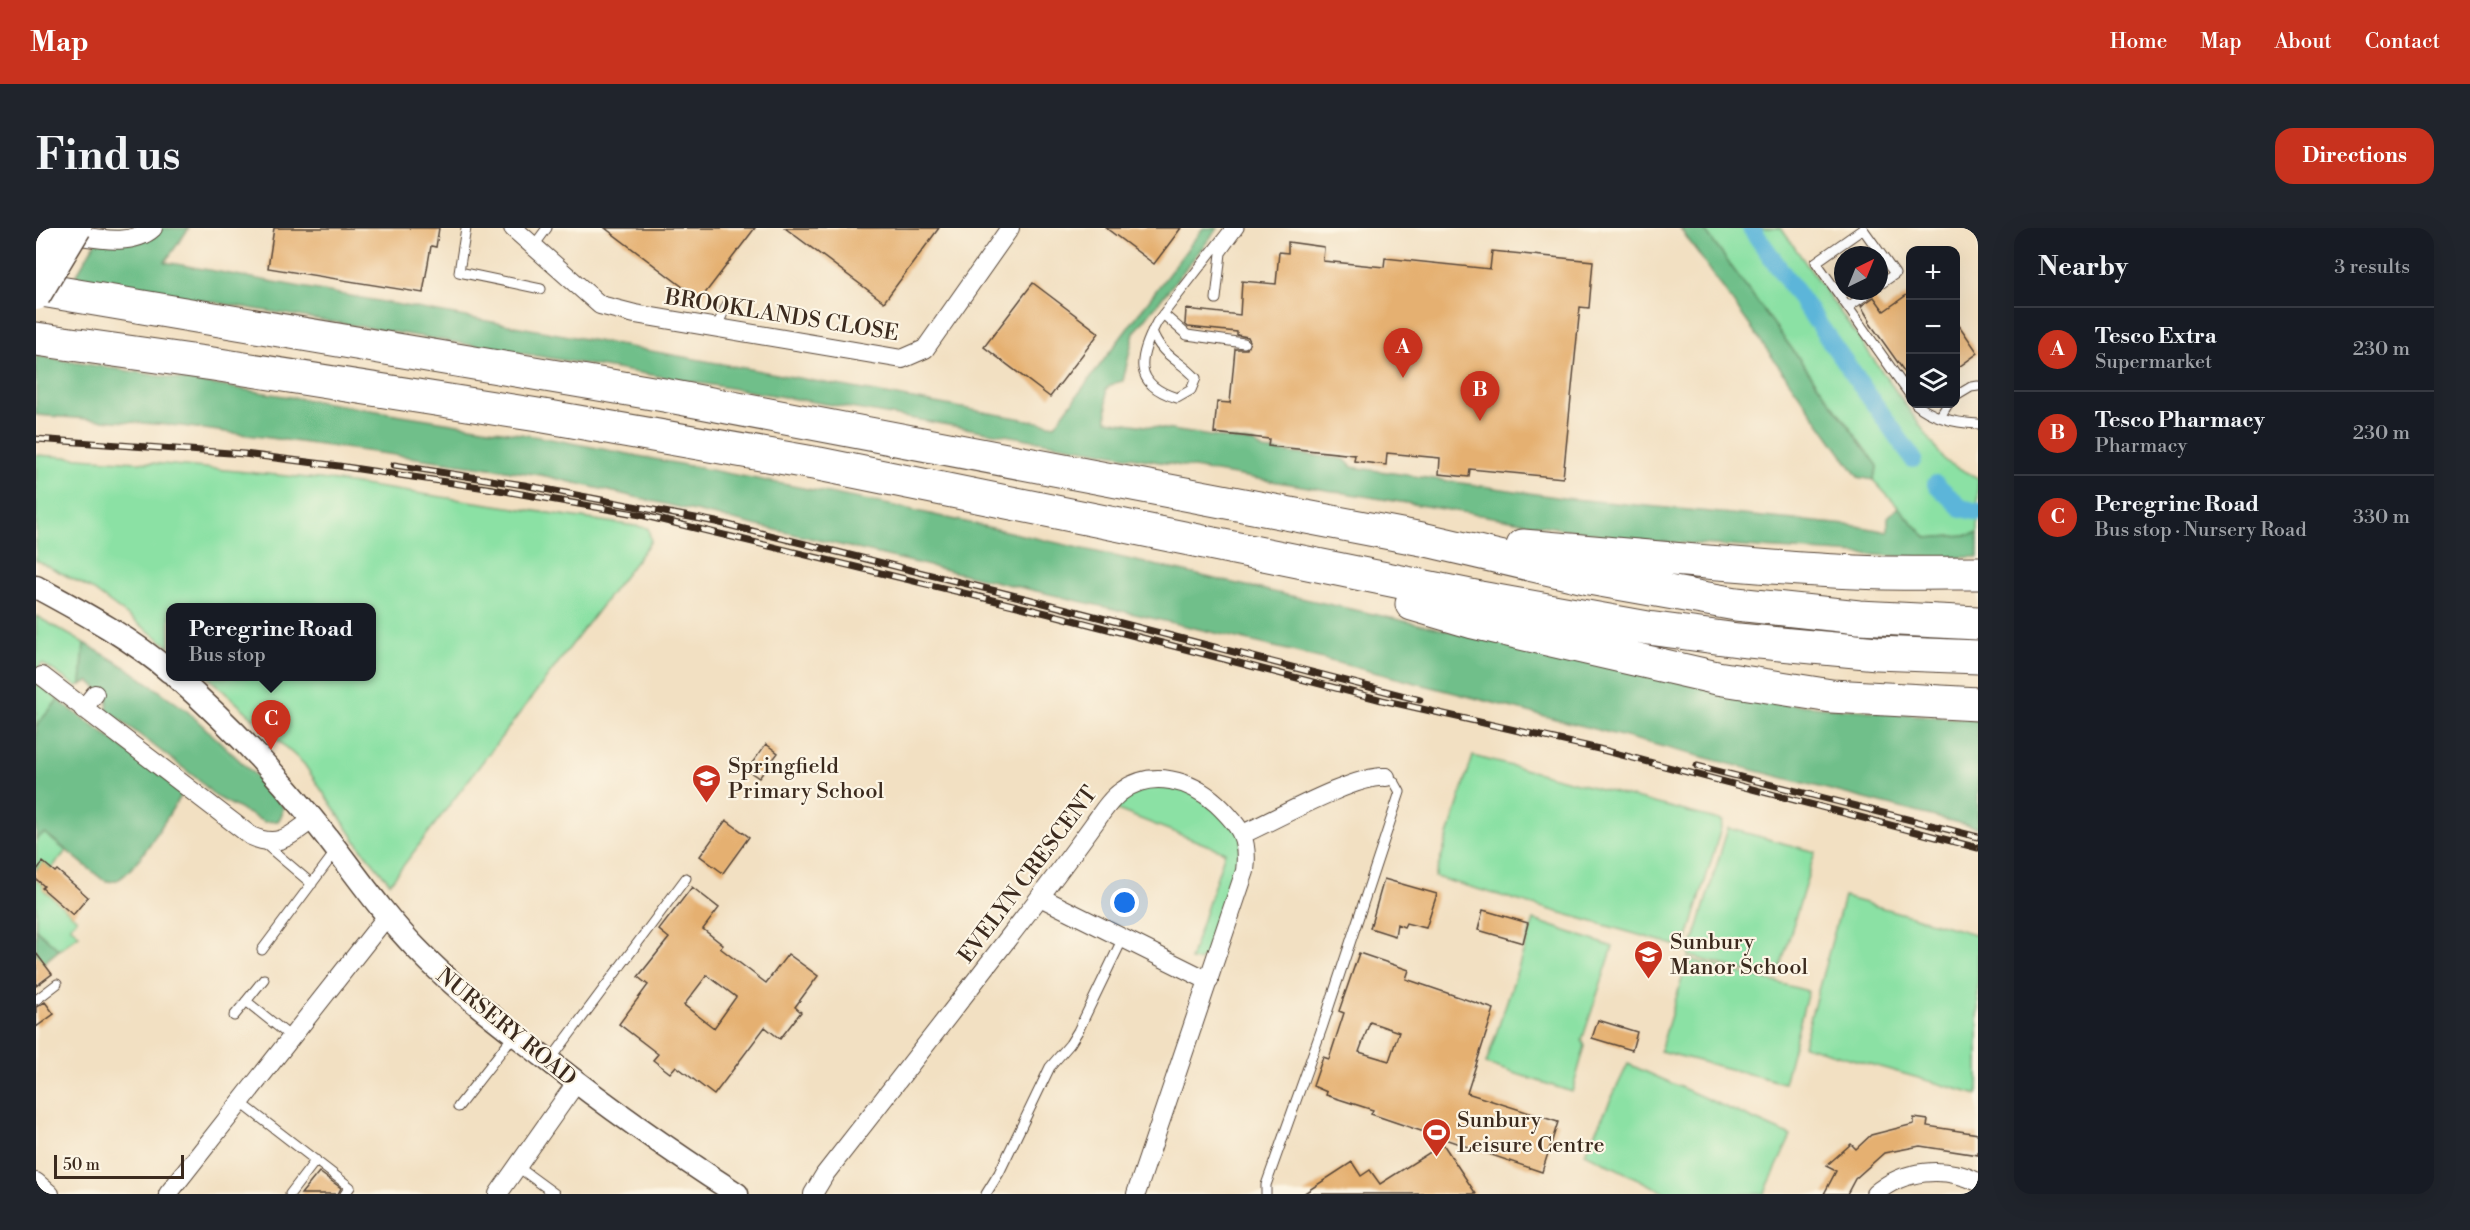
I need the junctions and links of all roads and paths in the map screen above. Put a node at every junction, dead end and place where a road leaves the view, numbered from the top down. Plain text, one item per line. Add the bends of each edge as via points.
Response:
1 (51, 228) edge
2 (77, 228) edge
3 (153, 228) edge
4 (465, 228) edge
5 (513, 228) edge
6 (547, 228) edge
7 (1010, 228) edge
8 (1230, 228) edge
9 (1239, 228) edge
10 (36, 231) edge
11 (1839, 246) edge
12 (1875, 246) edge
13 (533, 247) junction
14 (1834, 249) edge
15 (36, 254) edge
16 (1888, 264) edge
17 (1888, 279) edge
18 (1834, 287) edge
19 (36, 289) edge
20 (541, 289) dead end
21 (36, 296) edge
22 (1216, 299) dead end
23 (1843, 300) edge
24 (1858, 300) edge
25 (727, 305) dead end
26 (1848, 307) junction
27 (1163, 314) junction
28 (716, 328) junction
29 (1152, 331) junction
30 (36, 339) edge
31 (1244, 343) dead end
32 (1978, 386) edge
33 (1906, 388) edge
34 (1960, 394) edge
35 (1923, 408) edge
36 (1946, 408) edge
37 (1940, 417) junction
38 (1978, 424) edge
39 (1422, 539) junction
40 (1195, 540) junction
41 (1978, 573) edge
42 (36, 587) edge
43 (1978, 623) edge
44 (1978, 657) edge
45 (166, 668) edge
46 (42, 676) dead end
47 (180, 681) edge
48 (95, 694) dead end
49 (1978, 704) edge
50 (83, 709) junction
51 (1386, 777) joint
52 (312, 819) junction
53 (1243, 834) junction
54 (263, 842) junction
55 (336, 851) junction
56 (686, 878) dead end
57 (312, 884) junction
58 (1040, 897) junction
59 (387, 916) junction
60 (1123, 938) junction
61 (262, 950) dead end
62 (264, 979) dead end
63 (1209, 981) junction
64 (57, 984) dead end
65 (36, 1000) edge
66 (246, 1001) junction
67 (234, 1016) dead end
68 (514, 1035) junction
69 (291, 1037) junction
70 (549, 1062) junction
71 (576, 1083) junction
72 (240, 1102) junction
73 (458, 1107) dead end
74 (316, 1160) junction
75 (518, 1167) junction
76 (36, 1182) edge
77 (1978, 1182) edge
78 (50, 1194) edge
79 (168, 1194) edge
80 (290, 1194) edge
81 (345, 1194) edge
82 (498, 1194) edge
83 (555, 1194) edge
84 (737, 1194) edge
85 (813, 1194) edge
86 (986, 1194) edge
87 (1136, 1194) edge
88 (1266, 1194) edge
89 (1875, 1194) edge

1 - 15 main road, bridge
2 - 21 main road, bridge
3 - 10 street via 145,235 118,240
4 - 20 lane via 459,272
5 - 13 street, BROOKLANDS CLOSE
6 - 13 lane
7 - 28 street, BROOKLANDS CLOSE via 926,349 903,359
8 - 27 lane
9 - 22 lane via 1221,253
11 - 12 lane via 1863,229
13 - 28 street, BROOKLANDS CLOSE via 600,305
14 - 18 lane via 1816,262
16 - 17 lane via 1895,274
19 - 39 highway via 664,395
23 - 26 lane
24 - 26 lane
25 - 28 lane
26 - 33 lane
27 - 29 lane
27 - 31 lane via 1187,335
29 - 29 lane via 1141,361 1147,381 1160,393 1177,398 1191,390 1196,378 1158,345
30 - 40 highway via 561,419 819,464
32 - 34 lane
35 - 37 lane
36 - 37 lane
37 - 38 lane
39 - 41 highway via 1835,571
39 - 43 highway via 1589,578 1736,604 1859,617
40 - 44 highway via 1648,628 1865,652
40 - 49 highway via 1473,622 1717,678 1831,696
42 - 45 street
46 - 50 street
47 - 52 street, NURSERY ROAD via 231,729
48 - 50 street
50 - 54 street
51 - 53 street via 1377,776 1327,794
51 - 88 lane via 1400,792
52 - 54 street via 288,837
52 - 55 street, NURSERY ROAD
53 - 58 street, EVELYN CRESCENT via 1202,792 1164,778 1142,781 1121,791 1107,806
53 - 63 street via 1248,854 1245,871
54 - 57 lane
55 - 57 lane
55 - 59 street, NURSERY ROAD
56 - 70 lane
57 - 61 lane
58 - 60 street
58 - 85 street, EVELYN CRESCENT
59 - 68 street, NURSERY ROAD via 444,976
59 - 69 street
60 - 63 street
60 - 86 lane via 1078,1031 1050,1067
62 - 66 lane
63 - 87 street
64 - 65 lane
66 - 67 lane
66 - 69 lane
68 - 70 street, NURSERY ROAD
68 - 73 lane
69 - 72 street
70 - 71 street, NURSERY ROAD
71 - 75 street
71 - 84 street, NURSERY ROAD
72 - 74 lane
72 - 79 street
74 - 80 lane
74 - 81 lane via 350,1187
75 - 82 street
75 - 83 lane
76 - 78 street
77 - 89 street via 1943,1172 1920,1172 1900,1178

